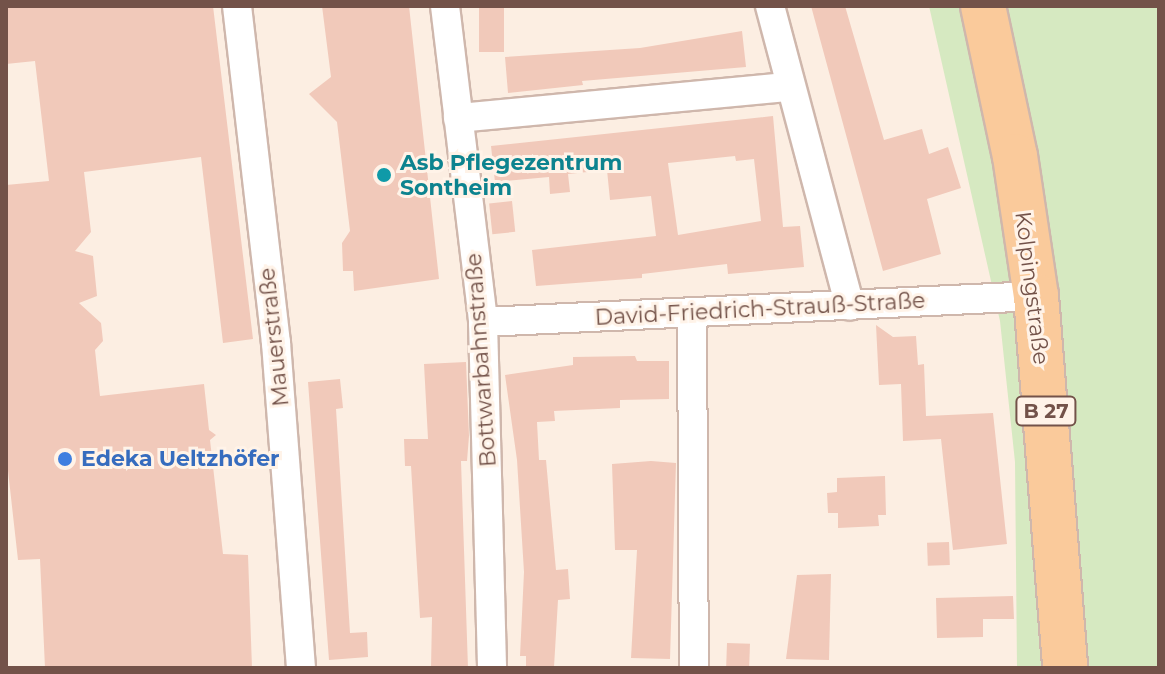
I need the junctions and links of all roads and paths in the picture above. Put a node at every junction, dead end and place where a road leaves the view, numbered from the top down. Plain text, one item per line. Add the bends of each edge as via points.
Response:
1 (237, 6) edge
2 (445, 6) edge
3 (770, 6) edge
4 (983, 6) edge
5 (789, 87) junction
6 (458, 118) junction
7 (1036, 296) junction
8 (850, 306) junction
9 (692, 312) junction
10 (483, 322) junction
11 (301, 668) edge
12 (492, 668) edge
13 (694, 668) edge
14 (1065, 668) edge

1 - 11 street, Mauerstraße via 276,343
2 - 6 street, Bottwarbahnstraße
3 - 5 street
4 - 7 main road, Kolpingstraße / B 27 via 1015,156
5 - 6 street
5 - 8 street
6 - 10 street, Bottwarbahnstraße
7 - 8 street, David-Friedrich-Strauß-Straße
7 - 14 main road, Kolpingstraße / B 27
8 - 9 street, David-Friedrich-Strauß-Straße
9 - 10 street, David-Friedrich-Strauß-Straße
9 - 13 street
10 - 12 street, Bottwarbahnstraße

